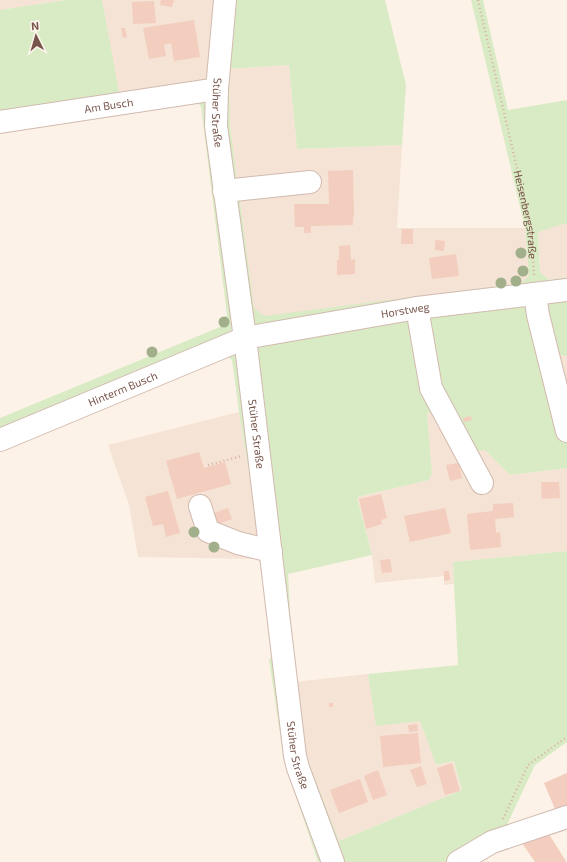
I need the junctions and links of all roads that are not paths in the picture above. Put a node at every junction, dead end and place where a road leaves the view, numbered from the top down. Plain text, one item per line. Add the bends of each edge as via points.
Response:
1 (225, 0) edge
2 (217, 89) junction
3 (0, 122) edge
4 (310, 182) dead end
5 (224, 191) junction
6 (567, 290) edge
7 (535, 294) junction
8 (417, 308) junction
9 (245, 338) junction
10 (567, 431) edge
11 (0, 440) edge
12 (482, 483) dead end
13 (200, 506) dead end
14 (271, 550) junction
15 (567, 817) edge
16 (333, 862) edge
17 (458, 862) edge

1 - 2 street, Stüher Straße
2 - 3 street, Am Busch
2 - 5 street, Stüher Straße via 216,126
4 - 5 street
5 - 9 street, Stüher Straße
6 - 7 street, Horstweg
7 - 8 street, Horstweg
7 - 10 street
8 - 9 street, Horstweg
8 - 12 street via 431,388
9 - 11 street, Hinterm Busch
9 - 14 street, Stüher Straße
13 - 14 street via 208,531 238,543
14 - 16 street, Stüher Straße via 295,756
15 - 17 street via 492,842

